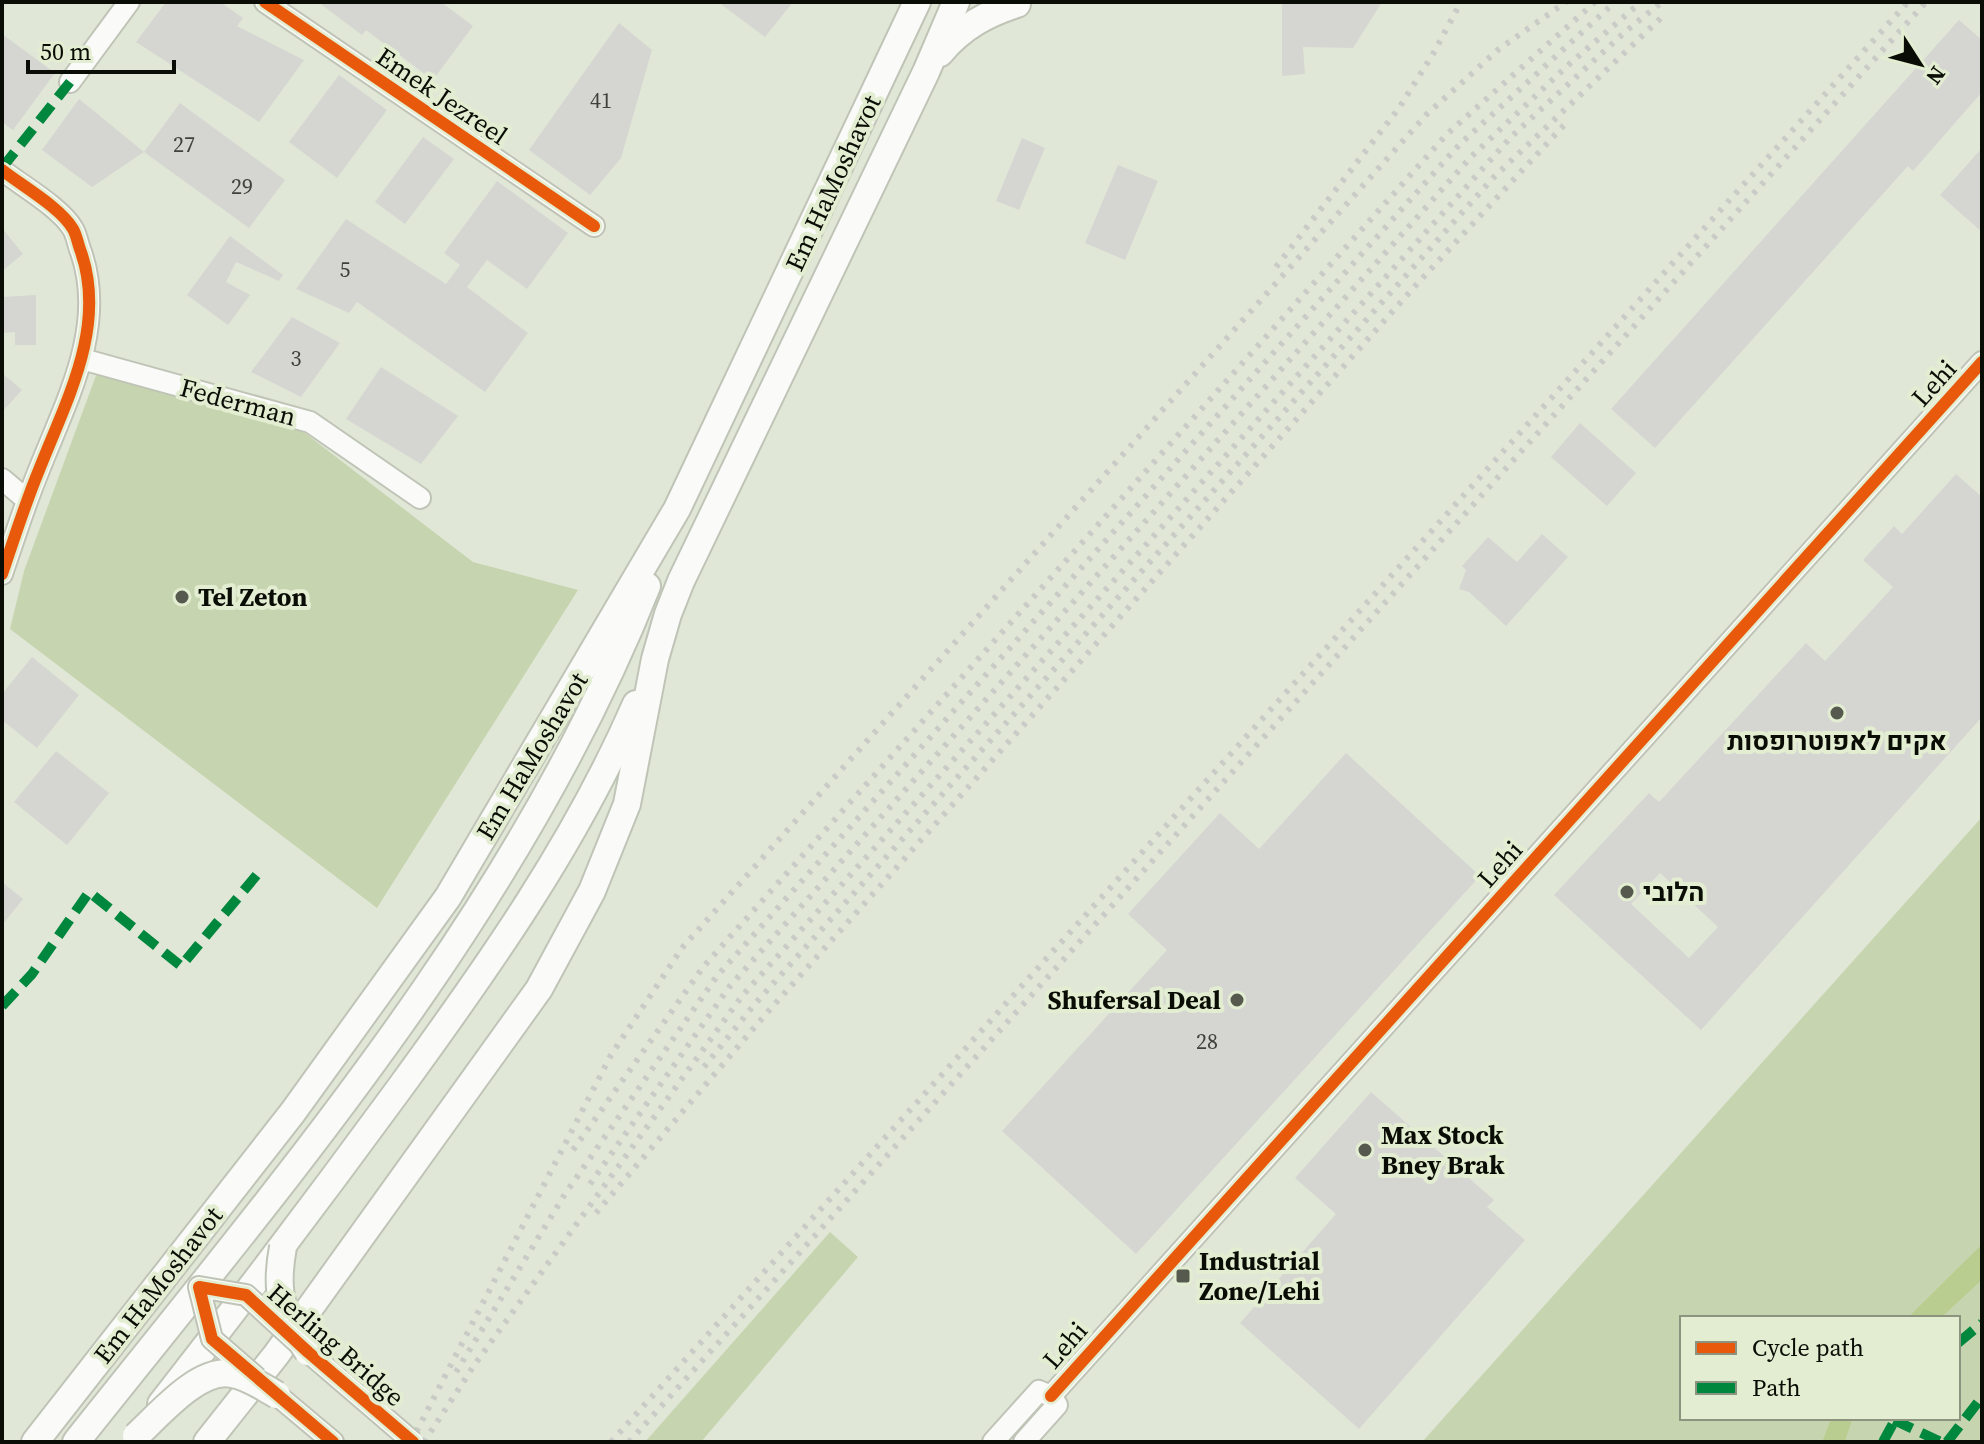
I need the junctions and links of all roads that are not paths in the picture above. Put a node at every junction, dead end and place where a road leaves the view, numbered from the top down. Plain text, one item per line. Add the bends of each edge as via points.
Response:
1 (129, 2) edge
2 (265, 2) edge
3 (917, 2) edge
4 (956, 2) edge
5 (1017, 4) edge
6 (926, 72) junction
7 (70, 82) dead end
8 (2, 170) edge
9 (594, 226) dead end
10 (82, 359) junction
11 (1982, 362) edge
12 (2, 479) edge
13 (420, 498) dead end
14 (27, 500) junction
15 (677, 509) junction
16 (2, 574) edge
17 (655, 659) junction
18 (283, 1247) junction
19 (199, 1287) junction
20 (246, 1295) junction
21 (212, 1339) junction
22 (308, 1352) junction
23 (277, 1395) junction
24 (1051, 1396) junction
25 (134, 1439) edge
26 (35, 1442) edge
27 (76, 1442) edge
28 (207, 1442) edge
29 (333, 1442) edge
30 (413, 1442) edge
31 (993, 1442) edge
32 (1024, 1442) edge

1 - 7 street
2 - 9 street, Emek Jezreel
3 - 15 main road, Em HaMoshavot
4 - 6 main road, Em HaMoshavot
5 - 6 main road via 968,26
6 - 17 main road, Em HaMoshavot via 681,581
8 - 10 street via 73,229 89,290
10 - 13 street, Federman via 310,422
10 - 14 street
11 - 24 street, Lehi
12 - 14 street
14 - 16 street
15 - 19 main road via 597,701 520,842 358,1083
15 - 26 main road, Em HaMoshavot via 448,897 293,1112
17 - 18 main road via 610,764 531,901
17 - 28 main road, Em HaMoshavot via 627,804 592,891 539,989 276,1355
18 - 20 main road
18 - 22 main road, bridge via 278,1287 289,1322
19 - 20 street, Herling Bridge, bridge
19 - 21 street, bridge
19 - 27 main road
20 - 21 main road
20 - 22 street, Herling Bridge, bridge
21 - 23 street, bridge
21 - 25 main road, bridge
22 - 30 street, Herling Bridge, bridge
23 - 25 main road, bridge via 241,1376 214,1374 196,1382
23 - 29 street
24 - 31 street via 1039,1391
24 - 32 street via 1057,1405

